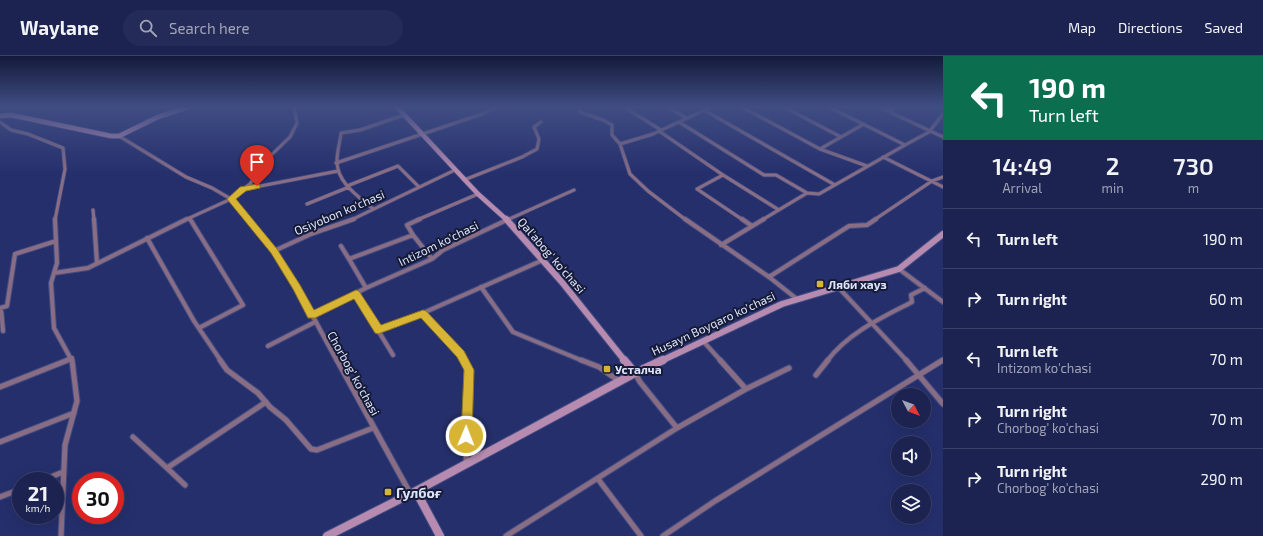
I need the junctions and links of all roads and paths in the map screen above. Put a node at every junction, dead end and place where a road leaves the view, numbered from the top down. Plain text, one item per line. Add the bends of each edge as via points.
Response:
1 (10, 129) edge
2 (78, 129) edge
3 (133, 129) edge
4 (294, 129) edge
5 (362, 129) edge
6 (417, 129) edge
7 (438, 129) edge
8 (535, 129) edge
9 (612, 129) edge
10 (663, 129) edge
11 (691, 129) edge
12 (738, 129) edge
13 (784, 129) edge
14 (829, 129) edge
15 (854, 129) edge
16 (875, 129) edge
17 (924, 129) edge
18 (931, 129) edge
19 (660, 131) junction
20 (929, 132) junction
21 (422, 135) junction
22 (119, 136) junction
23 (842, 136) junction
24 (943, 138) edge
25 (620, 144) junction
26 (905, 144) junction
27 (820, 149) junction
28 (883, 157) junction
29 (336, 163) junction
30 (867, 166) junction
31 (455, 170) junction
32 (338, 171) junction
33 (723, 175) junction
34 (943, 177) edge
35 (464, 180) junction
36 (932, 181) junction
37 (835, 185) junction
38 (348, 187) junction
39 (418, 187) junction
40 (943, 187) edge
41 (243, 189) junction
42 (574, 190) dead end
43 (807, 193) junction
44 (478, 194) junction
45 (231, 199) junction
46 (307, 204) dead end
47 (373, 209) junction
48 (94, 210) dead end
49 (779, 210) junction
50 (189, 218) junction
51 (508, 221) junction
52 (752, 226) junction
53 (943, 234) edge
54 (413, 235) junction
55 (147, 238) junction
56 (56, 241) junction
57 (721, 245) junction
58 (341, 246) dead end
59 (274, 251) junction
60 (349, 259) junction
61 (432, 259) junction
62 (543, 260) junction
63 (97, 263) junction
64 (899, 269) junction
65 (54, 273) junction
66 (769, 277) junction
67 (481, 287) junction
68 (838, 287) junction
69 (366, 288) junction
70 (925, 288) junction
71 (356, 294) junction
72 (797, 299) junction
73 (943, 302) edge
74 (0, 308) edge
75 (423, 314) junction
76 (312, 315) junction
77 (315, 322) junction
78 (873, 322) junction
79 (199, 328) junction
80 (378, 330) junction
81 (2, 331) dead end
82 (703, 341) junction
83 (268, 346) dead end
84 (393, 354) dead end
85 (72, 358) junction
86 (943, 360) edge
87 (789, 368) dead end
88 (635, 373) junction
89 (816, 375) dead end
90 (920, 375) junction
91 (619, 382) junction
92 (0, 387) edge
93 (746, 389) junction
94 (266, 402) junction
95 (943, 404) edge
96 (74, 413) junction
97 (373, 428) junction
98 (677, 428) junction
99 (134, 437) dead end
100 (0, 442) edge
101 (466, 463) junction
102 (167, 468) junction
103 (63, 472) edge
104 (598, 479) junction
105 (185, 485) dead end
106 (12, 492) edge
107 (413, 492) junction
108 (0, 497) edge
109 (62, 524) edge
110 (61, 536) edge
111 (327, 536) edge
112 (440, 536) edge
113 (506, 536) edge
114 (641, 536) edge
115 (663, 536) edge

1 - 56 street via 63,148 65,169 55,217
2 - 22 street
3 - 22 street
4 - 41 street via 290,137 264,162 250,184
5 - 29 street via 341,133
6 - 21 street, Qal'abog' ko'chasi
7 - 21 street
8 - 35 street via 540,139 536,149
9 - 25 street via 612,135
10 - 19 street
11 - 43 street via 764,175 776,175
12 - 37 street
13 - 27 street
14 - 23 street
15 - 23 street
16 - 26 street
17 - 20 street
18 - 20 street
19 - 25 street
19 - 33 street
20 - 24 street
20 - 26 street
21 - 29 street
21 - 31 street, Qal'abog' ko'chasi
22 - 45 street via 186,177
23 - 27 street
25 - 57 street via 630,174 648,191
26 - 28 street
27 - 30 street
28 - 30 street
28 - 36 street
29 - 32 street
30 - 37 street
31 - 35 street, Qal'abog' ko'chasi
31 - 39 street, Osiyobon ko'chasi
32 - 38 street
32 - 41 street
33 - 49 street
33 - 52 street via 697,189
34 - 36 street
35 - 44 street, Qal'abog' ko'chasi
36 - 40 street
36 - 66 street via 867,225 849,226
37 - 43 street via 819,194
38 - 39 street via 398,166
38 - 46 street
38 - 47 street
39 - 47 street, Osiyobon ko'chasi
41 - 45 street
42 - 51 street, Intizom ko'chasi
43 - 49 street
44 - 51 street, Qal'abog' ko'chasi
44 - 54 street via 410,224 407,226
45 - 50 street
45 - 59 street, Сhorbog' ko'chasi
47 - 59 street, Osiyobon ko'chasi
48 - 63 street
49 - 52 street
50 - 55 street
50 - 79 street via 243,305
51 - 61 street, Intizom ko'chasi via 443,250
51 - 62 street, Qal'abog' ko'chasi
52 - 57 street
53 - 64 street, Husayn Boyqaro ko'chasi
54 - 60 street
54 - 61 street
55 - 63 street
55 - 79 street
56 - 65 street via 57,263
56 - 74 street via 15,254 7,306
57 - 66 street
58 - 60 street
59 - 76 street, Сhorbog' ko'chasi
60 - 69 street
61 - 69 street, Intizom ko'chasi
62 - 67 street
62 - 88 street, Qal'abog' ko'chasi
63 - 65 street via 88,268
64 - 68 street, Husayn Boyqaro ko'chasi
64 - 70 street
65 - 85 street via 51,283 54,328
66 - 72 street
67 - 75 street
67 - 91 street via 513,332 599,367
68 - 72 street, Husayn Boyqaro ko'chasi
68 - 78 street
69 - 71 street, Intizom ko'chasi
70 - 73 street
70 - 78 street via 911,296 912,302
71 - 76 street, Intizom ko'chasi
71 - 80 street
72 - 82 street, Husayn Boyqaro ko'chasi
74 - 81 street
75 - 80 street
75 - 101 street via 460,354 469,370
76 - 77 street, Сhorbog' ko'chasi
77 - 83 street
77 - 97 street, Сhorbog' ko'chasi
78 - 89 street via 837,347
78 - 90 street
79 - 94 street via 227,370
80 - 84 street
82 - 88 street, Husayn Boyqaro ko'chasi
82 - 93 street
85 - 92 street
85 - 96 street via 77,401
86 - 90 street
87 - 93 street
88 - 91 street, Husayn Boyqaro ko'chasi
88 - 98 street, Qal'abog' ko'chasi
90 - 95 street
90 - 115 street via 715,501
91 - 101 street, Husayn Boyqaro ko'chasi
93 - 98 street
94 - 97 street via 311,449 317,450
94 - 102 street
96 - 100 street
96 - 103 street via 65,445
97 - 107 street, Сhorbog' ko'chasi
98 - 104 street
99 - 102 street
101 - 107 street, Husayn Boyqaro ko'chasi
102 - 105 street
104 - 113 street
104 - 114 street
106 - 108 street
107 - 111 street, Husayn Boyqaro ko'chasi
107 - 112 street
109 - 110 street

